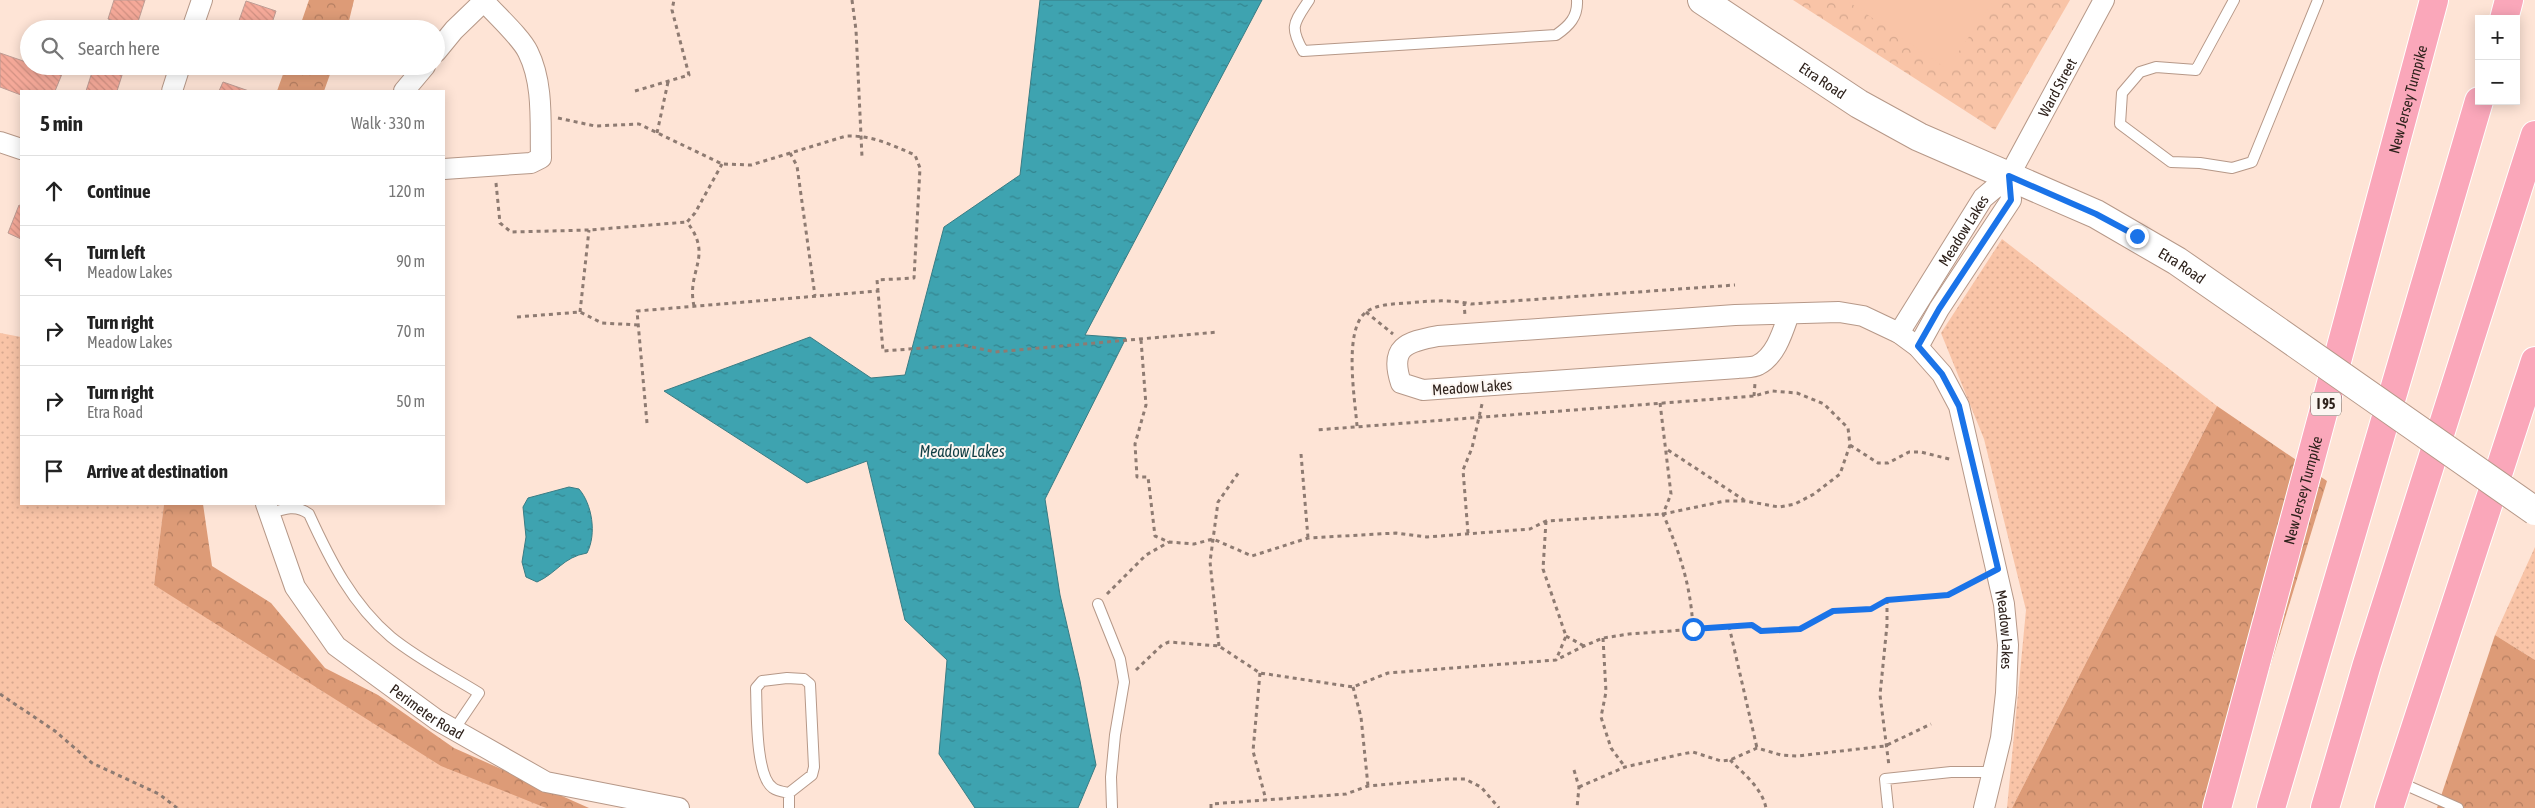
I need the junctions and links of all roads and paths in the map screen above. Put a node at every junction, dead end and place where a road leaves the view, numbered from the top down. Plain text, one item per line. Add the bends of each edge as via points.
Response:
1 (202, 0) edge
2 (484, 0) edge
3 (674, 0) edge
4 (852, 0) edge
5 (1309, 0) edge
6 (1577, 0) edge
7 (1702, 0) edge
8 (2104, 0) edge
9 (2234, 0) edge
10 (2318, 0) edge
11 (2430, 0) edge
12 (2434, 0) edge
13 (2504, 0) edge
14 (2509, 0) edge
15 (2502, 15) edge
16 (2503, 15) edge
17 (195, 20) edge
18 (2424, 38) junction
19 (445, 41) edge
20 (177, 75) edge
21 (417, 75) edge
22 (668, 82) junction
23 (172, 90) edge
24 (405, 90) edge
25 (635, 91) dead end
26 (2478, 105) edge
27 (540, 114) junction
28 (657, 133) junction
29 (2535, 134) edge
30 (861, 136) junction
31 (0, 142) edge
32 (20, 149) edge
33 (790, 153) junction
34 (862, 157) dead end
35 (722, 164) junction
36 (494, 165) junction
37 (445, 169) edge
38 (2009, 176) junction
39 (688, 222) junction
40 (589, 230) junction
41 (878, 291) junction
42 (815, 296) junction
43 (694, 306) junction
44 (580, 312) junction
45 (1366, 312) dead end
46 (1789, 314) junction
47 (517, 317) dead end
48 (638, 325) junction
49 (1218, 332) dead end
50 (1899, 333) junction
51 (1141, 340) junction
52 (1407, 345) junction
53 (1918, 346) junction
54 (2535, 362) edge
55 (1486, 386) junction
56 (1660, 403) junction
57 (1480, 417) junction
58 (648, 423) dead end
59 (1316, 430) dead end
60 (1850, 445) junction
61 (1667, 450) junction
62 (1301, 454) dead end
63 (1973, 458) junction
64 (1239, 472) dead end
65 (1745, 500) junction
66 (267, 509) edge
67 (2535, 511) edge
68 (1663, 514) junction
69 (1546, 521) junction
70 (1468, 533) junction
71 (1308, 538) junction
72 (1213, 539) junction
73 (1170, 542) junction
74 (1998, 569) junction
75 (1887, 600) junction
76 (1098, 604) joint
77 (1729, 626) junction
78 (1693, 629) junction
79 (1566, 636) junction
80 (1604, 638) junction
81 (1219, 646) junction
82 (1584, 646) junction
83 (1556, 660) junction
84 (1260, 673) junction
85 (1124, 682) junction
86 (1353, 687) junction
87 (0, 694) edge
88 (1931, 724) dead end
89 (454, 730) junction
90 (1885, 746) junction
91 (1757, 748) junction
92 (1730, 760) junction
93 (1625, 767) junction
94 (1574, 770) dead end
95 (1993, 772) junction
96 (1891, 778) junction
97 (2398, 781) junction
98 (1368, 786) junction
99 (1579, 787) junction
100 (789, 793) junction
101 (1266, 800) junction
102 (177, 808) edge
103 (679, 808) edge
104 (789, 808) edge
105 (1112, 808) edge
106 (1211, 808) edge
107 (1499, 808) edge
108 (1577, 808) edge
109 (1766, 808) edge
110 (1888, 808) edge
111 (1984, 808) edge
112 (2217, 808) edge
113 (2272, 808) edge
114 (2325, 808) edge
115 (2389, 808) edge
116 (2458, 808) edge

1 - 17 street
2 - 19 street
2 - 27 street via 528,50 535,71
3 - 22 path via 672,10 689,75
4 - 30 path
5 - 6 lane via 1294,23 1294,35 1303,51 1556,35 1567,27 1578,11
7 - 38 main road, Etra Road via 1859,104 1919,137
8 - 38 street, Ward Street
9 - 10 lane via 2196,70 2156,67 2140,72 2122,93 2120,124 2171,162 2232,168 2252,162
11 - 18 highway
12 - 18 highway, New Jersey Turnpike / I 95
13 - 15 highway
14 - 16 highway
18 - 112 highway, New Jersey Turnpike / I 95
20 - 23 street
21 - 24 street
22 - 25 path
22 - 28 path
26 - 113 highway
27 - 28 path via 595,126 639,124
27 - 36 street via 541,158 531,163
28 - 35 path
29 - 114 highway via 2367,664
30 - 33 path via 846,136
30 - 34 path
30 - 41 path via 887,142 915,155 920,168 914,278 877,280
31 - 32 street
33 - 35 path via 751,165
33 - 42 path via 797,166
35 - 39 path
36 - 37 street
36 - 40 path via 500,223 512,232
38 - 50 street, Meadow Lakes via 1983,198
38 - 53 street, Meadow Lakes via 2011,200
38 - 67 main road, Etra Road, bridge via 2096,214 2137,236
39 - 40 path
39 - 43 path via 698,236 700,255 691,292
40 - 44 path
41 - 42 path
41 - 51 path via 883,351 964,345 995,352
42 - 43 path
43 - 48 path via 637,311
44 - 47 path
44 - 48 path via 602,323
45 - 52 path
46 - 50 street, Meadow Lakes via 1839,312 1863,316
46 - 52 street, Meadow Lakes via 1438,336 1414,340
46 - 55 street, Meadow Lakes via 1780,340 1758,366
48 - 58 path
49 - 51 path
50 - 53 street, Meadow Lakes
51 - 73 path via 1146,405 1135,444 1137,477 1148,477 1155,536
52 - 55 street, Meadow Lakes via 1395,366 1401,383 1423,390
53 - 63 street, Meadow Lakes via 1942,374 1959,406
54 - 97 highway
55 - 57 path
56 - 57 path
56 - 60 path via 1754,396 1772,391 1797,393 1824,404 1848,428
56 - 61 path
57 - 59 path
57 - 70 path via 1463,470
60 - 63 path via 1878,463 1888,464 1909,452 1953,460
60 - 65 path via 1840,474 1795,504 1778,507
61 - 65 path
61 - 68 path via 1671,494
62 - 71 path
63 - 74 street, Meadow Lakes
64 - 72 path via 1218,502
65 - 68 path via 1725,500
66 - 89 street, Perimeter Road via 295,587 336,646
66 - 89 lane via 301,508 309,514 338,574 390,636 479,693
68 - 69 path
68 - 78 path via 1681,556 1692,604
69 - 70 path via 1530,529
69 - 79 path via 1543,569
70 - 71 path via 1427,537 1396,533
71 - 72 path via 1252,556
72 - 73 path via 1194,544
72 - 81 path via 1210,562
73 - 76 path via 1146,555
74 - 75 path via 1948,595
74 - 95 street, Meadow Lakes via 2008,645 2001,738
75 - 77 path via 1871,609 1833,611 1800,629 1761,631 1752,625
75 - 90 path via 1880,695
76 - 85 lane via 1120,659
77 - 78 path
77 - 91 path
78 - 80 path
79 - 82 path
79 - 83 path
80 - 82 path
80 - 93 path via 1606,692 1601,717 1611,748
81 - 84 path
81 - 85 path via 1168,642
82 - 83 path
83 - 86 path via 1388,673
84 - 86 path
84 - 101 path via 1253,751
85 - 105 lane via 1114,743
86 - 98 path via 1361,717
87 - 102 path via 55,731 92,763 159,794
88 - 90 path
89 - 103 street, Perimeter Road via 546,782
90 - 91 path via 1798,756
90 - 96 path
91 - 92 path
92 - 93 path via 1721,761 1693,752
92 - 109 path via 1759,790
93 - 99 path
94 - 99 path
95 - 96 lane
95 - 111 street, Meadow Lakes
96 - 110 lane via 1886,779
97 - 115 highway
97 - 116 lane
98 - 101 path via 1346,794
98 - 107 path via 1465,779 1481,787
99 - 108 path
100 - 100 lane via 772,788 760,756 756,688 762,681 804,679 810,684 814,767 812,775
100 - 104 lane
101 - 106 path via 1211,804

